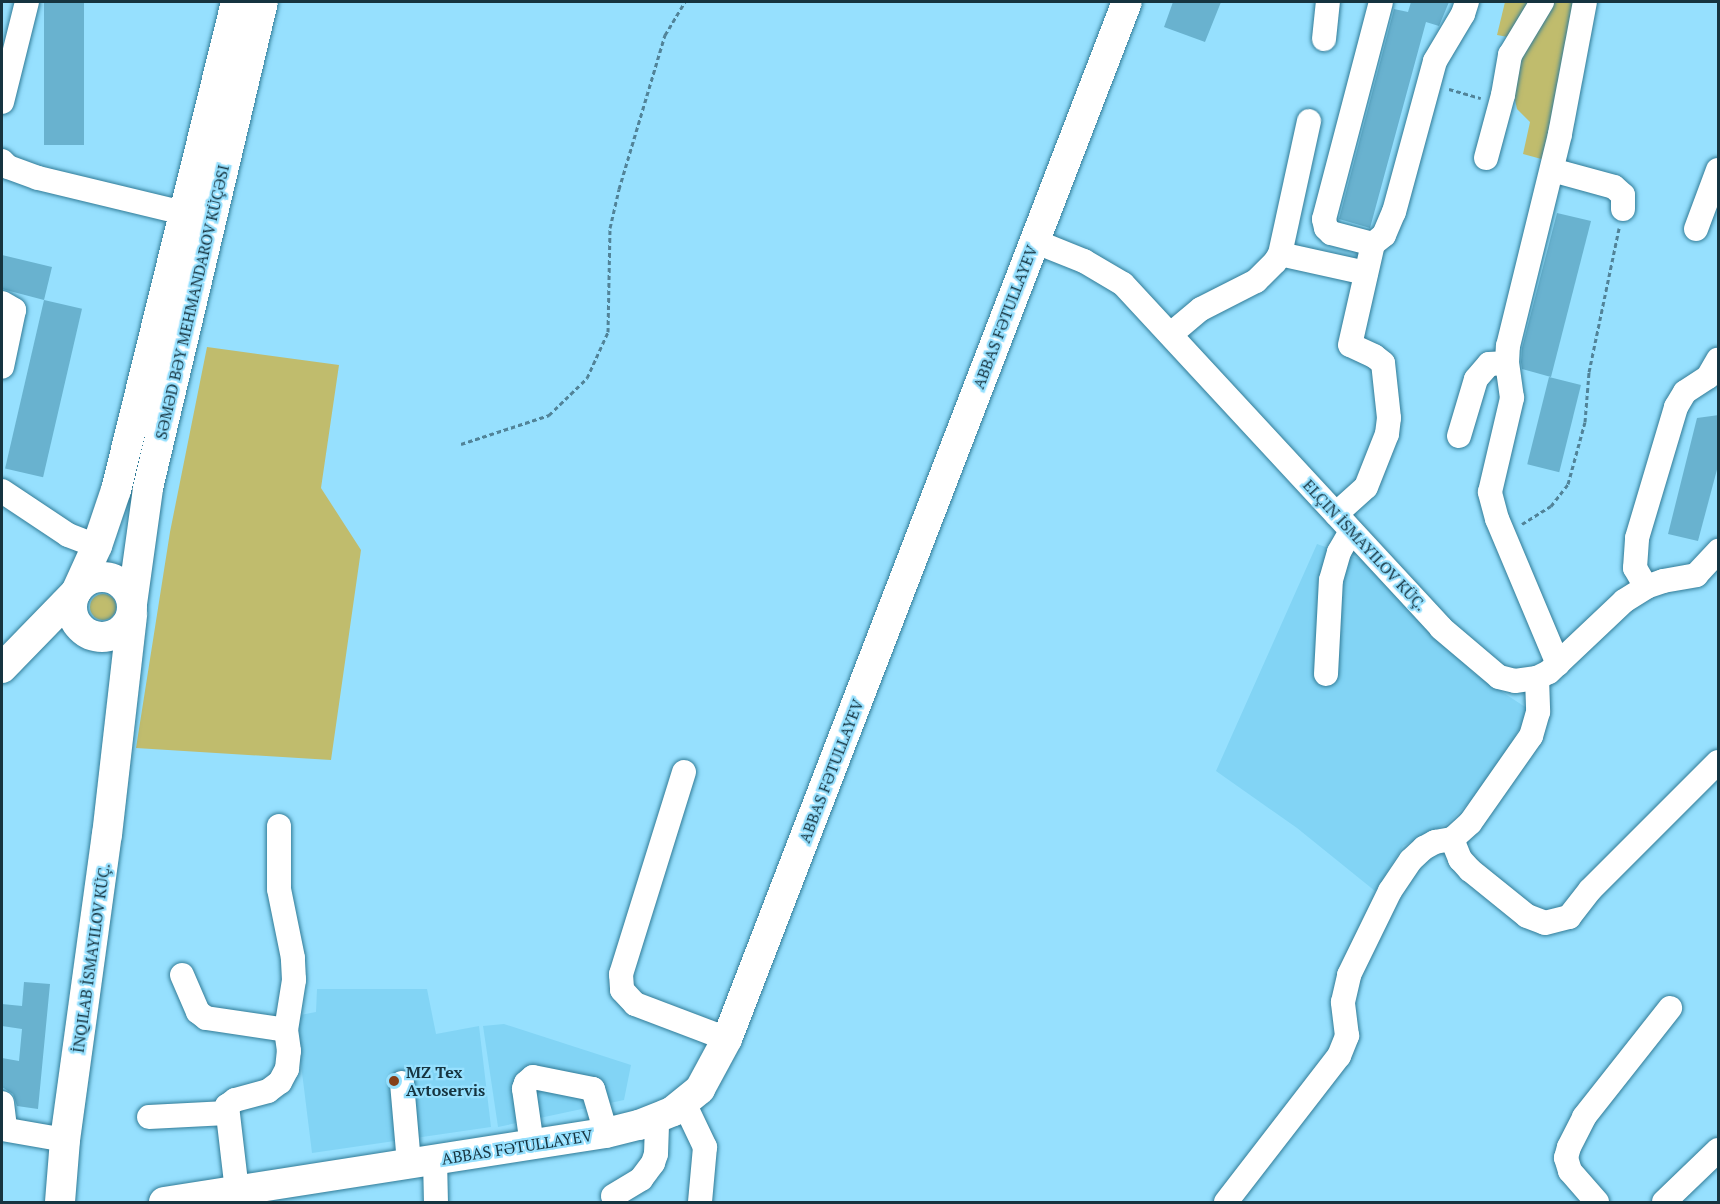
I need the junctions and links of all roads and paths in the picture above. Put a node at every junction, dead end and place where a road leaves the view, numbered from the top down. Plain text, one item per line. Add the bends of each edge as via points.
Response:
1 (27, 2) edge
2 (236, 2) edge
3 (263, 2) edge
4 (685, 2) edge
5 (1127, 2) edge
6 (1328, 2) edge
7 (1381, 2) edge
8 (1467, 2) edge
9 (1542, 2) edge
10 (1585, 2) edge
11 (1324, 39) dead end
12 (1427, 83) junction
13 (2, 102) edge
14 (1501, 104) junction
15 (1309, 121) dead end
16 (1486, 158) dead end
17 (2, 161) edge
18 (1552, 170) junction
19 (1719, 170) edge
20 (1623, 209) joint
21 (184, 213) junction
22 (1696, 229) dead end
23 (1034, 241) junction
24 (1373, 244) junction
25 (1280, 254) junction
26 (1366, 273) junction
27 (2, 303) edge
28 (1171, 334) junction
29 (1719, 360) edge
30 (1506, 363) junction
31 (2, 367) edge
32 (1459, 436) dead end
33 (461, 444) dead end
34 (2, 490) edge
35 (1344, 523) junction
36 (1504, 535) junction
37 (97, 546) junction
38 (1719, 550) edge
39 (1646, 587) junction
40 (76, 592) junction
41 (132, 609) junction
42 (92, 635) junction
43 (10, 658) edge
44 (1558, 664) junction
45 (1326, 675) dead end
46 (1536, 678) junction
47 (122, 713) junction
48 (1719, 762) edge
49 (684, 772) dead end
50 (279, 826) dead end
51 (1452, 839) junction
52 (182, 975) dead end
53 (1670, 1008) dead end
54 (286, 1030) junction
55 (728, 1039) junction
56 (402, 1083) dead end
57 (2, 1103) edge
58 (684, 1103) junction
59 (227, 1113) junction
60 (149, 1117) dead end
61 (657, 1119) junction
62 (3, 1129) edge
63 (606, 1133) junction
64 (65, 1140) junction
65 (532, 1144) junction
66 (1719, 1150) edge
67 (422, 1161) junction
68 (253, 1194) edge
69 (613, 1196) dead end
70 (60, 1203) edge
71 (164, 1203) edge
72 (436, 1203) edge
73 (700, 1203) edge
74 (1226, 1203) edge
75 (1597, 1203) edge
76 (1664, 1203) edge

1 - 13 street
2 - 21 main road, SƏMƏD BƏY MEHMANDAROV KÜÇƏSI
3 - 41 main road, SƏMƏD BƏY MEHMANDAROV KÜÇƏSI via 148,488
4 - 33 path via 665,34 619,189 610,228 608,332 587,378 549,415
5 - 23 main road, ABBAS FƏTULLAYEV
6 - 11 street
7 - 24 street via 1324,219 1331,232
8 - 12 street
9 - 14 street via 1510,55
10 - 18 street
12 - 14 path
12 - 24 street via 1394,212 1384,235
14 - 16 street
15 - 25 street
17 - 21 street via 38,178
18 - 20 street via 1614,187 1623,195
18 - 30 street
19 - 22 street
20 - 36 path via 1591,361 1585,422 1568,484 1551,506
21 - 37 main road, SƏMƏD BƏY MEHMANDAROV KÜÇƏSI via 117,489
23 - 28 street via 1084,261 1123,284
23 - 55 main road, ABBAS FƏTULLAYEV
24 - 26 street
25 - 26 street
25 - 28 street via 1256,281 1201,309
26 - 35 street via 1350,345 1383,363 1389,418 1387,434 1366,487
27 - 31 street via 14,310
28 - 35 street
29 - 39 street via 1707,377 1685,392 1676,407 1637,538 1635,568
30 - 32 street via 1488,363 1476,379
30 - 36 street via 1512,398 1490,492
34 - 37 street via 68,535
35 - 45 street via 1331,580
35 - 46 street via 1440,628 1485,667 1499,677 1515,681
36 - 44 street
37 - 40 main road, SƏMƏD BƏY MEHMANDAROV KÜÇƏSI
38 - 39 street via 1696,575
39 - 44 street via 1624,601
40 - 41 main road via 90,579 109,577 125,587
40 - 42 main road via 73,612 83,630
40 - 43 main road
41 - 42 main road via 121,631 102,637
41 - 47 main road, SƏMƏD BƏY MEHMANDAROV KÜÇƏSI
42 - 43 main road via 47,634
42 - 47 main road via 111,658
44 - 46 street
46 - 51 street via 1538,712 1531,736 1470,823
47 - 64 main road, SƏMƏD BƏY MEHMANDAROV KÜÇƏSI
48 - 51 street via 1598,882 1569,917 1545,923 1527,916 1470,870 1460,859
49 - 55 street via 621,974 622,990 635,1004
50 - 54 street via 279,889 294,980
51 - 74 street via 1424,848 1390,891 1348,975 1343,1002 1347,1036 1339,1056
52 - 54 street via 198,1012 207,1018
53 - 75 street via 1584,1117 1569,1148 1566,1158 1570,1171
54 - 59 street via 287,1069 280,1082 268,1091 235,1100 227,1106
55 - 58 main road, ABBAS FƏTULLAYEV via 700,1089
56 - 67 street
57 - 62 street
58 - 61 main road, ABBAS FƏTULLAYEV
58 - 73 street via 705,1147
59 - 60 street
59 - 68 street
61 - 63 main road, ABBAS FƏTULLAYEV
61 - 69 street via 653,1163 641,1179
62 - 64 street
63 - 65 main road, ABBAS FƏTULLAYEV
63 - 65 street via 593,1089 533,1077 524,1089
64 - 70 main road, SƏMƏD BƏY MEHMANDAROV KÜÇƏSI
65 - 67 main road, ABBAS FƏTULLAYEV
66 - 76 street
67 - 68 main road, ABBAS FƏTULLAYEV
67 - 72 street
68 - 71 main road, ABBAS FƏTULLAYEV

